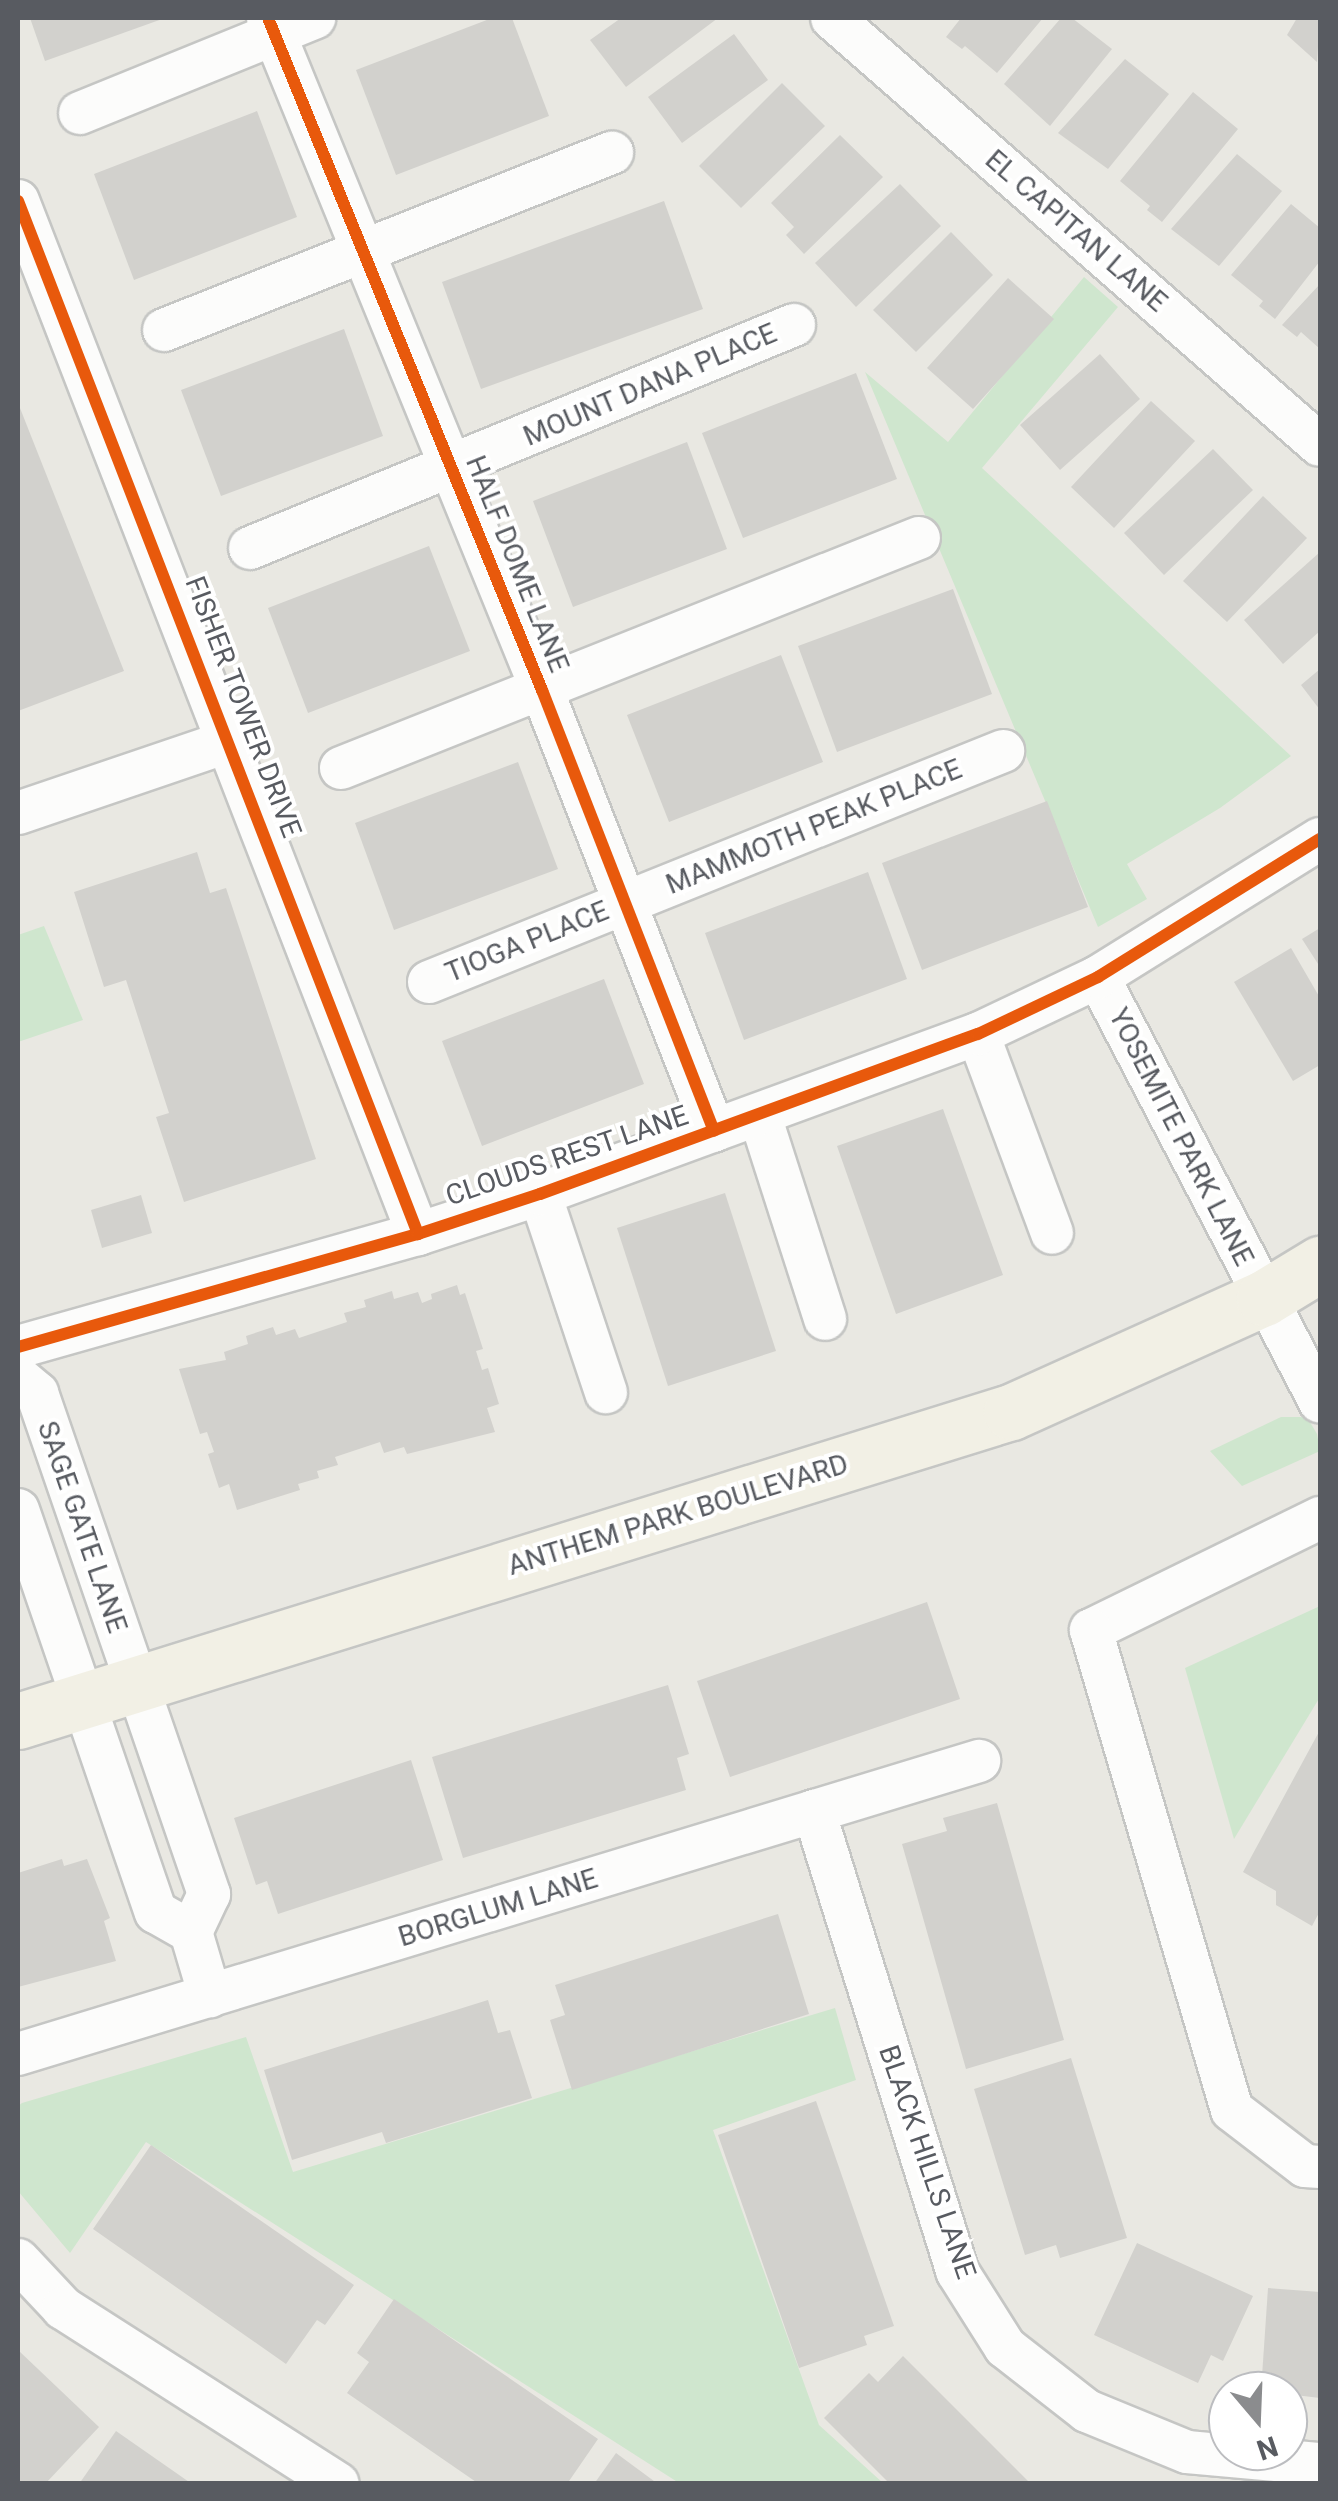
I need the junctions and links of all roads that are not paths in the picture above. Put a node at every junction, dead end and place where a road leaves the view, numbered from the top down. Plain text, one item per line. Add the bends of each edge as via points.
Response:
1 (314, 18) edge
2 (832, 18) edge
3 (271, 26) edge
4 (80, 114) dead end
5 (612, 153) dead end
6 (18, 201) edge
7 (27, 252) edge
8 (361, 253) junction
9 (794, 325) dead end
10 (164, 330) dead end
11 (1320, 445) edge
12 (450, 468) junction
13 (920, 538) dead end
14 (250, 548) dead end
15 (542, 690) junction
16 (230, 740) junction
17 (1003, 751) dead end
18 (341, 768) dead end
19 (18, 813) edge
20 (1320, 839) edge
21 (624, 903) junction
22 (1098, 976) junction
23 (429, 982) dead end
24 (978, 1034) junction
25 (760, 1116) junction
26 (714, 1130) junction
27 (540, 1194) junction
28 (1052, 1233) dead end
29 (418, 1234) junction
30 (1320, 1264) edge
31 (1264, 1298) junction
32 (825, 1319) dead end
33 (18, 1347) edge
34 (18, 1376) edge
35 (606, 1392) dead end
36 (1320, 1401) edge
37 (18, 1510) edge
38 (1320, 1518) edge
39 (136, 1684) junction
40 (84, 1701) junction
41 (18, 1721) edge
42 (979, 1762) dead end
43 (814, 1811) junction
44 (191, 1932) junction
45 (210, 1996) junction
46 (18, 2054) edge
47 (1320, 2168) edge
48 (18, 2260) edge
49 (1320, 2464) edge
50 (338, 2484) edge

1 - 3 street
2 - 11 street, EL CAPITAN LANE
3 - 4 street
3 - 8 street, HALF DOME LANE
5 - 8 street
6 - 7 street, FISHER TOWER DRIVE
7 - 16 street, FISHER TOWER DRIVE
8 - 10 street
8 - 12 street, HALF DOME LANE
9 - 12 street, MOUNT DANA PLACE
12 - 14 street, MOUNT DANA PLACE
12 - 15 street, HALF DOME LANE
13 - 15 street
15 - 18 street
15 - 21 street, HALF DOME LANE
16 - 19 street
16 - 29 street, FISHER TOWER DRIVE
17 - 21 street, MAMMOTH PEAK PLACE
20 - 22 street, CLOUDS REST LANE
21 - 23 street, TIOGA PLACE
21 - 26 street, HALF DOME LANE
22 - 24 street, CLOUDS REST LANE
22 - 31 street, YOSEMITE PARK LANE
24 - 25 street, CLOUDS REST LANE
24 - 28 street
25 - 26 street, CLOUDS REST LANE
25 - 32 street
26 - 27 street, CLOUDS REST LANE
27 - 29 street, CLOUDS REST LANE
27 - 35 street
29 - 33 street, CLOUDS REST LANE
30 - 31 main road, ANTHEM PARK BOULEVARD
31 - 36 street, YOSEMITE PARK LANE
31 - 39 main road, ANTHEM PARK BOULEVARD via 1011,1412
34 - 39 street, SAGE GATE LANE via 37,1393
37 - 40 street, SAGE GATE LANE
38 - 47 street via 1091,1630 1232,2110 1305,2166
39 - 40 main road, ANTHEM PARK BOULEVARD
39 - 44 street, SAGE GATE LANE via 209,1894
40 - 41 main road, ANTHEM PARK BOULEVARD
40 - 44 street, SAGE GATE LANE via 156,1912
42 - 43 street, BORGLUM LANE
43 - 45 street, BORGLUM LANE
43 - 49 street, BLACK HILLS LANE via 958,2270 1005,2348 1087,2411 1188,2452
44 - 45 street
45 - 46 street, BORGLUM LANE
48 - 50 street via 63,2308

